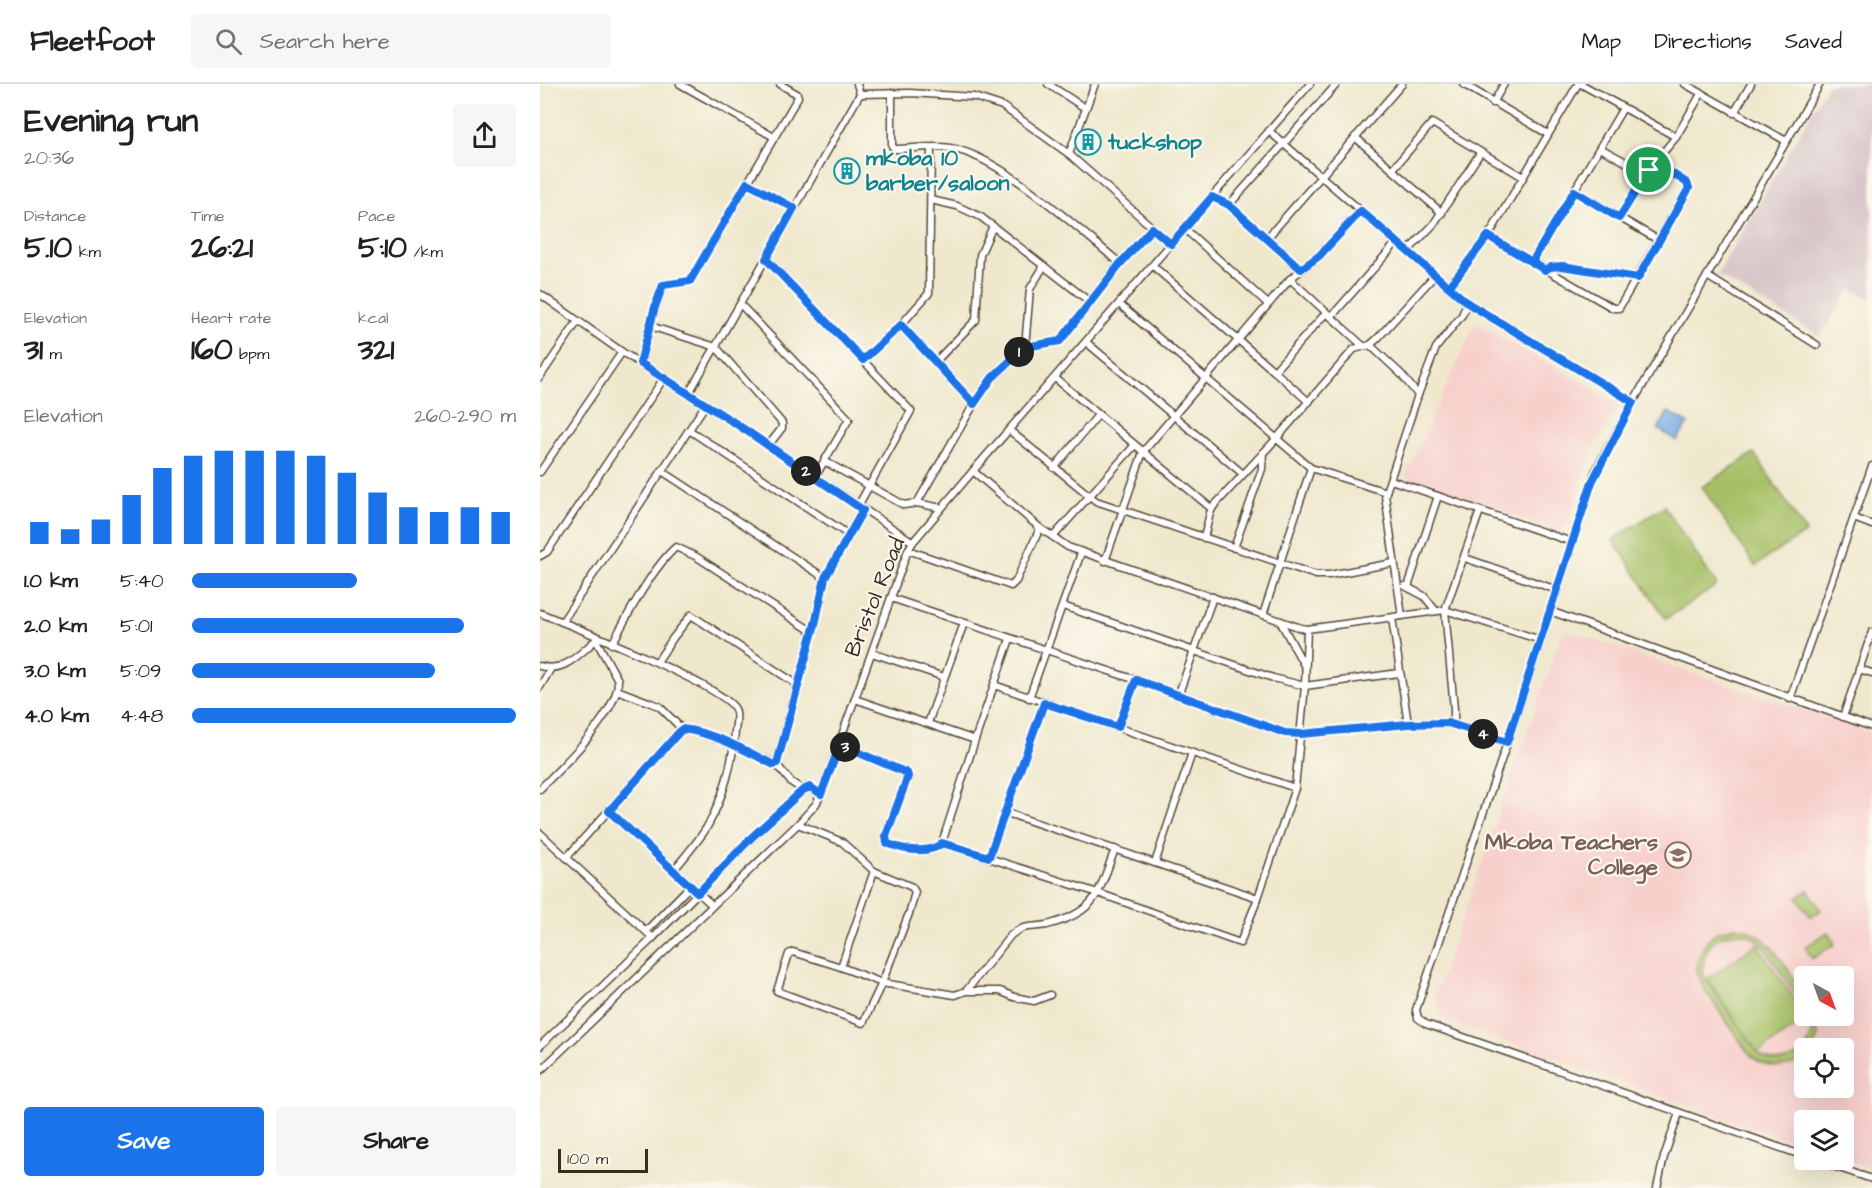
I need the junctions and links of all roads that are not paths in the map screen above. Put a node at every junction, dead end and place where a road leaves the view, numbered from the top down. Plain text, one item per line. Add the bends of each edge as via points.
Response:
1 (680, 84) edge
2 (780, 84) edge
3 (857, 84) edge
4 (910, 84) edge
5 (1048, 84) edge
6 (1095, 84) edge
7 (1310, 84) edge
8 (1337, 84) edge
9 (1401, 84) edge
10 (1463, 84) edge
11 (1504, 84) edge
12 (1579, 84) edge
13 (1685, 84) edge
14 (1751, 84) edge
15 (1820, 84) edge
16 (892, 93) junction
17 (910, 93) junction
18 (860, 94) junction
19 (1701, 94) junction
20 (1493, 103) junction
21 (1085, 108) junction
22 (1623, 108) junction
23 (1734, 113) junction
24 (1269, 132) junction
25 (1548, 134) junction
26 (774, 137) junction
27 (1355, 137) junction
28 (1676, 137) junction
29 (1785, 141) junction
30 (1284, 144) junction
31 (931, 148) junction
32 (1600, 148) junction
33 (1480, 153) junction
34 (1069, 154) junction
35 (1655, 162) junction
36 (1393, 168) junction
37 (1647, 173) junction
38 (1321, 176) junction
39 (1523, 177) junction
40 (747, 183) junction
41 (1574, 191) junction
42 (1212, 197) junction
43 (931, 200) junction
44 (1229, 205) junction
45 (794, 208) junction
46 (1361, 211) junction
47 (1442, 213) junction
48 (1619, 218) junction
49 (993, 226) junction
50 (1152, 228) junction
51 (1185, 228) junction
52 (1488, 236) junction
53 (1267, 237) junction
54 (1660, 241) junction
55 (1397, 242) junction
56 (1171, 244) junction
57 (1408, 251) junction
58 (766, 259) junction
59 (1532, 262) junction
60 (1120, 264) junction
61 (1152, 266) junction
62 (1044, 267) junction
63 (1301, 269) junction
64 (1545, 270) junction
65 (1435, 275) junction
66 (1707, 276) junction
67 (1638, 278) junction
68 (1290, 279) junction
69 (1449, 287) junction
70 (540, 294) edge
71 (1090, 302) junction
72 (1467, 303) junction
73 (1119, 304) junction
74 (1269, 304) junction
75 (741, 305) junction
76 (1328, 315) junction
77 (578, 321) junction
78 (901, 325) junction
79 (650, 326) junction
80 (1238, 340) junction
81 (1086, 342) junction
82 (1367, 345) junction
83 (1817, 345) dead end
84 (716, 347) junction
85 (1025, 347) junction
86 (622, 352) junction
87 (863, 360) junction
88 (935, 362) junction
89 (640, 363) junction
90 (1274, 371) junction
91 (540, 377) edge
92 (1206, 377) junction
93 (664, 378) junction
94 (1055, 378) junction
95 (690, 393) junction
96 (1418, 395) junction
97 (1309, 402) junction
98 (1633, 402) junction
99 (706, 404) junction
100 (974, 404) junction
101 (1098, 415) junction
102 (1174, 415) junction
103 (689, 430) junction
104 (1009, 430) junction
105 (1277, 438) junction
106 (768, 446) junction
107 (1134, 446) junction
108 (1143, 452) junction
109 (1263, 452) junction
110 (824, 461) junction
111 (1872, 466) edge
112 (1054, 468) junction
113 (1311, 468) junction
114 (662, 471) junction
115 (972, 471) junction
116 (540, 472) edge
117 (1242, 474) junction
118 (815, 477) junction
119 (1391, 480) junction
120 (869, 485) junction
121 (1386, 492) junction
122 (1088, 496) junction
123 (1438, 496) junction
124 (917, 502) junction
125 (861, 508) junction
126 (941, 508) junction
127 (1212, 509) junction
128 (1122, 511) junction
129 (1480, 511) junction
130 (1854, 518) junction
131 (1872, 525) edge
132 (1040, 528) junction
133 (849, 534) junction
134 (1053, 537) junction
135 (1204, 538) junction
136 (1572, 542) junction
137 (913, 543) junction
138 (1234, 548) junction
139 (908, 550) junction
140 (1081, 553) junction
141 (540, 556) edge
142 (1465, 558) junction
143 (1105, 561) junction
144 (1393, 563) junction
145 (1279, 564) junction
146 (825, 578) junction
147 (1397, 585) junction
148 (1408, 587) junction
149 (1557, 590) junction
150 (1213, 597) junction
151 (891, 598) junction
152 (1063, 606) junction
153 (1445, 610) junction
154 (1436, 611) junction
155 (1550, 611) junction
156 (540, 613) edge
157 (1263, 615) junction
158 (1402, 616) junction
159 (1392, 618) junction
160 (1280, 620) junction
161 (562, 622) junction
162 (964, 623) junction
163 (1307, 629) junction
164 (813, 632) junction
165 (1872, 633) edge
166 (597, 639) junction
167 (1010, 639) junction
168 (1541, 640) junction
169 (612, 644) junction
170 (1046, 651) junction
171 (1194, 651) junction
172 (872, 653) junction
173 (657, 662) junction
174 (540, 666) edge
175 (1305, 667) junction
176 (551, 668) junction
177 (1859, 669) junction
178 (1399, 673) junction
179 (1872, 673) edge
180 (944, 677) junction
181 (1136, 680) junction
182 (798, 685) junction
183 (994, 685) junction
184 (1305, 686) junction
185 (540, 687) edge
186 (617, 690) junction
187 (1178, 696) junction
188 (1029, 698) junction
189 (855, 699) junction
190 (1790, 699) junction
191 (1044, 703) junction
192 (1843, 717) junction
193 (928, 723) junction
194 (1408, 724) junction
195 (1454, 725) junction
196 (1118, 727) junction
197 (1872, 727) edge
198 (682, 729) junction
199 (1301, 734) junction
200 (975, 740) junction
201 (1507, 742) junction
202 (734, 745) junction
203 (840, 745) junction
204 (1192, 753) junction
205 (776, 764) junction
206 (1295, 788) junction
207 (540, 789) edge
208 (803, 790) junction
209 (821, 794) junction
210 (609, 811) junction
211 (1004, 812) junction
212 (798, 824) junction
213 (540, 833) edge
214 (942, 843) junction
215 (1115, 849) junction
216 (567, 857) junction
217 (989, 857) junction
218 (1155, 863) junction
219 (674, 870) junction
220 (874, 871) junction
221 (690, 886) junction
222 (698, 893) junction
223 (1098, 893) junction
224 (1258, 898) junction
225 (712, 905) junction
226 (646, 932) junction
227 (653, 938) junction
228 (841, 968) junction
229 (882, 983) junction
230 (966, 991) junction
231 (1050, 995) dead end
232 (540, 1046) edge
233 (540, 1071) edge
234 (1679, 1113) junction
235 (1794, 1153) edge
236 (1845, 1170) edge
237 (1872, 1179) edge
238 (1657, 1188) edge

1 - 26 street
2 - 26 street via 798,97
3 - 18 street
4 - 17 street
5 - 21 street
6 - 21 street
7 - 24 street, Bristol Road
8 - 30 street
9 - 27 street
10 - 20 street
11 - 20 street
12 - 22 street
12 - 25 street
13 - 19 street
14 - 23 street
15 - 29 street
16 - 17 street
16 - 18 street
16 - 31 street via 893,147
17 - 34 street via 974,97 1002,106
18 - 45 street
19 - 23 street
19 - 28 street
20 - 25 street
21 - 34 street
22 - 28 street
22 - 32 street
23 - 29 street
24 - 30 street
24 - 42 street, Bristol Road
25 - 39 street
26 - 40 street
27 - 36 street
27 - 38 street
28 - 35 street
29 - 66 street
30 - 38 street
30 - 44 street
31 - 43 street
31 - 60 street via 949,148 978,156 1028,189
32 - 37 street
32 - 41 street
33 - 36 street via 1432,123
33 - 39 street
33 - 47 street
34 - 50 street
35 - 37 street
35 - 54 street via 1689,186
36 - 47 street
37 - 48 street
38 - 46 street
38 - 53 street
39 - 52 street
40 - 45 street
40 - 79 street via 690,281 663,285
41 - 48 street
41 - 59 street
42 - 44 street
42 - 51 street, Bristol Road
43 - 49 street via 974,213
43 - 78 street via 929,293
44 - 53 street
45 - 58 street
46 - 55 street
46 - 63 street via 1319,256
47 - 57 street
48 - 54 street
49 - 62 street
49 - 88 street via 980,255 976,320
50 - 56 street
50 - 60 street
51 - 56 street, Bristol Road
51 - 74 street
52 - 59 street
52 - 69 street
53 - 63 street
54 - 67 street
55 - 57 street
55 - 76 street
56 - 61 street, Bristol Road
57 - 65 street
58 - 75 street
58 - 87 street
59 - 64 street
60 - 71 street
61 - 73 street, Bristol Road
61 - 80 street
62 - 71 street
62 - 85 street via 1030,289
63 - 68 street
64 - 67 street via 1562,266
64 - 67 street via 1616,309
65 - 69 street
65 - 82 street
66 - 83 street
66 - 98 street
68 - 74 street
68 - 76 street
69 - 72 street
70 - 77 street
71 - 85 street via 1060,341
72 - 96 street via 1436,348
72 - 98 street
73 - 81 street, Bristol Road
73 - 92 street
74 - 80 street
75 - 84 street
75 - 110 street via 849,419
76 - 82 street
76 - 90 street
77 - 86 street
77 - 91 street
78 - 87 street
78 - 88 street
79 - 84 street
79 - 89 street
80 - 90 street
80 - 92 street
81 - 94 street, Bristol Road
81 - 102 street
82 - 96 street via 1401,374
82 - 97 street via 1354,349
84 - 95 street
84 - 106 street via 782,423
85 - 100 street via 992,378
86 - 89 street
86 - 116 street
87 - 120 street via 911,411
88 - 100 street
89 - 93 street
90 - 97 street
92 - 102 street
92 - 105 street
93 - 95 street
93 - 141 street via 547,552
94 - 101 street
94 - 104 street, Bristol Road
95 - 99 street
96 - 119 street
97 - 105 street
98 - 136 street via 1595,472
99 - 103 street
99 - 106 street
100 - 124 street
101 - 107 street
101 - 112 street
102 - 108 street
102 - 117 street
103 - 114 street
103 - 133 street
104 - 112 street
104 - 115 street, Bristol Road
105 - 109 street
105 - 113 street
106 - 118 street
107 - 108 street
107 - 122 street
108 - 127 street
108 - 128 street
109 - 117 street
109 - 138 street via 1262,469
110 - 118 street
110 - 120 street
111 - 130 street
112 - 122 street
113 - 121 street
113 - 145 street
114 - 146 street
114 - 161 street
115 - 126 street, Bristol Road
115 - 132 street
117 - 127 street
118 - 125 street
119 - 121 street
119 - 123 street
120 - 124 street via 904,506
120 - 125 street
121 - 144 street
122 - 128 street
122 - 134 street
123 - 129 street
123 - 148 street
124 - 126 street
125 - 133 street
125 - 137 street
126 - 137 street, Bristol Road
127 - 135 street
128 - 135 street
128 - 143 street
129 - 136 street
129 - 142 street
130 - 131 street
130 - 190 street
132 - 134 street
132 - 139 street via 1011,586
133 - 146 street
134 - 140 street
135 - 138 street
136 - 149 street
137 - 139 street, Bristol Road
138 - 145 street
139 - 151 street, Bristol Road
140 - 143 street
140 - 152 street
142 - 149 street
142 - 153 street
143 - 150 street
144 - 145 street via 1323,576
144 - 147 street
145 - 157 street
146 - 164 street
147 - 148 street
147 - 158 street
148 - 154 street via 1424,596
149 - 155 street
150 - 157 street
150 - 171 street
151 - 162 street
151 - 172 street, Bristol Road
152 - 170 street
152 - 171 street
153 - 154 street
153 - 168 street
153 - 195 street
154 - 158 street
155 - 168 street
155 - 190 street
156 - 161 street
157 - 160 street
158 - 159 street
159 - 163 street
159 - 178 street
160 - 163 street
160 - 175 street
161 - 166 street
162 - 167 street
162 - 180 street
163 - 175 street
164 - 169 street via 676,547 633,605
164 - 182 street
165 - 177 street
166 - 169 street
166 - 176 street via 566,665
166 - 186 street via 618,680
167 - 170 street
167 - 183 street
168 - 201 street
169 - 173 street
170 - 181 street
170 - 188 street
171 - 184 street
171 - 187 street
172 - 180 street
172 - 189 street, Bristol Road
173 - 182 street via 691,615
173 - 202 street via 734,705
174 - 176 street
175 - 184 street
176 - 185 street
177 - 179 street
177 - 192 street
178 - 184 street
178 - 194 street
180 - 193 street
181 - 187 street
181 - 196 street
182 - 205 street
183 - 188 street
183 - 200 street
184 - 199 street
186 - 198 street via 659,706
186 - 207 street via 609,711
187 - 199 street via 1273,730
188 - 191 street
189 - 193 street
189 - 203 street, Bristol Road
190 - 192 street
191 - 196 street
191 - 211 street
192 - 197 street
193 - 200 street
194 - 195 street
194 - 199 street
195 - 201 street
196 - 204 street
198 - 202 street
198 - 210 street
199 - 206 street
200 - 214 street
201 - 234 street via 1416,1010 1418,1018
202 - 205 street
202 - 219 street via 715,811
203 - 209 street, Bristol Road
203 - 214 street via 907,773 887,843 928,850
204 - 206 street
204 - 218 street
205 - 208 street via 791,783
206 - 224 street
208 - 209 street via 810,787
208 - 222 street
209 - 212 street, Bristol Road
210 - 216 street
210 - 219 street
211 - 215 street
211 - 217 street
212 - 220 street via 842,842
212 - 225 street, Bristol Road
213 - 216 street
214 - 217 street
215 - 218 street
215 - 223 street
216 - 226 street
217 - 223 street
218 - 224 street
219 - 221 street
220 - 228 street
220 - 229 street via 912,887 915,892
221 - 222 street
221 - 226 street
222 - 225 street
222 - 227 street
223 - 224 street via 1238,943
223 - 230 street via 1089,906 1068,919 1020,929
225 - 233 street, Bristol Road
226 - 227 street
227 - 232 street
228 - 229 street
228 - 229 street via 793,952 777,991 861,1023
229 - 230 street via 941,994
230 - 231 street via 1000,991 1034,1001
234 - 235 street
234 - 238 street
236 - 237 street

